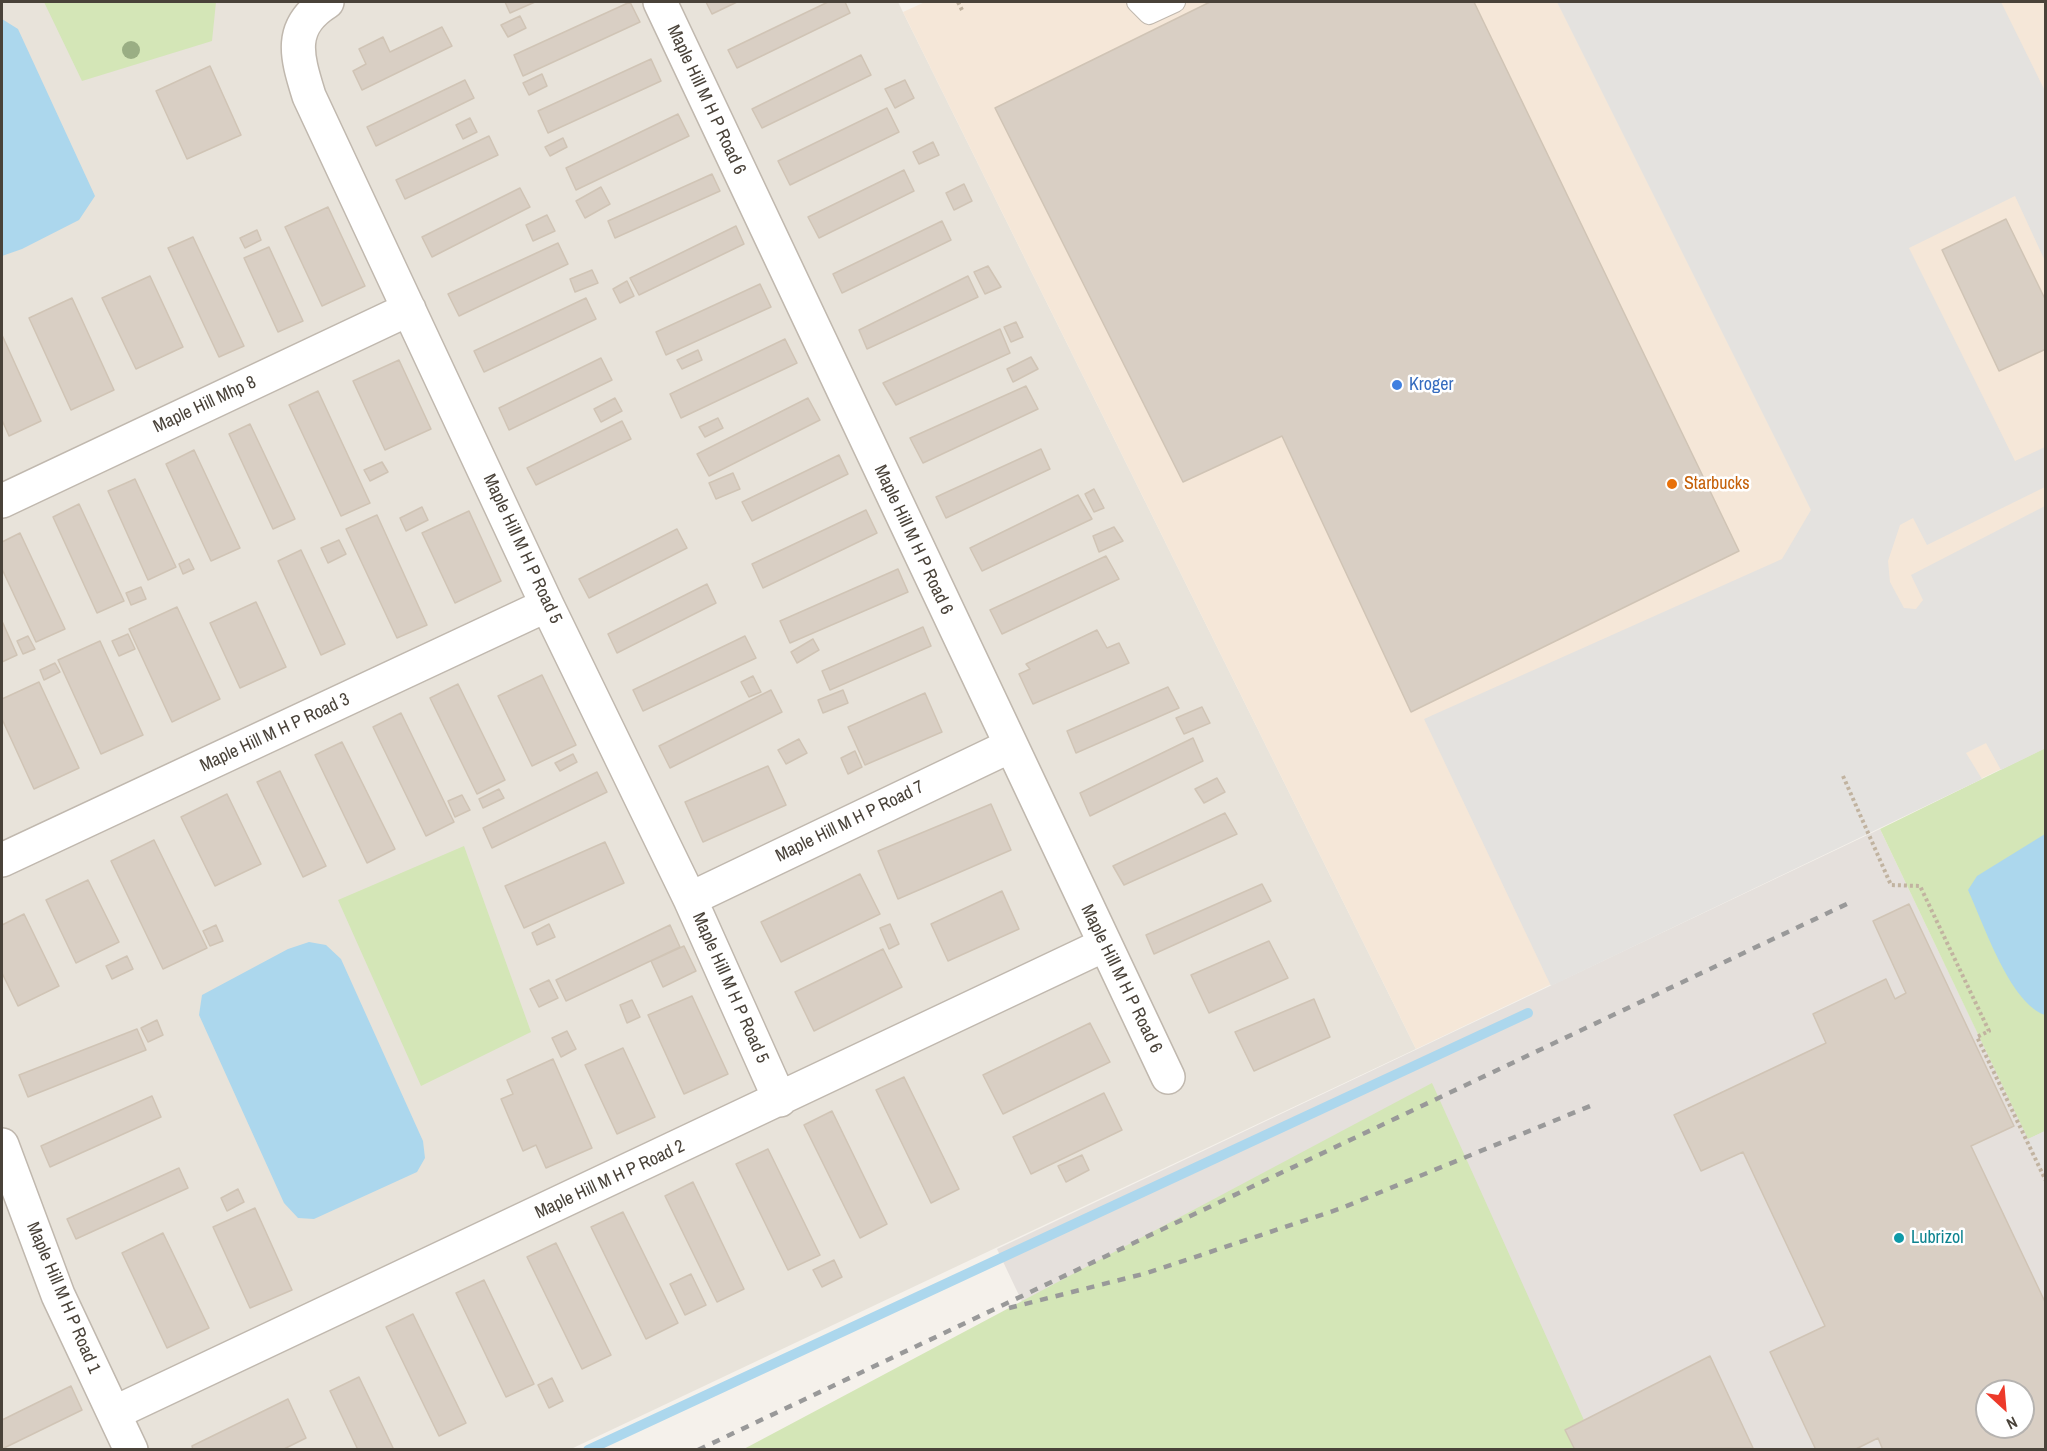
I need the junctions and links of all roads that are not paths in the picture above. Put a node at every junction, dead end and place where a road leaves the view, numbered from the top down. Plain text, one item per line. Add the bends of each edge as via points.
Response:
1 (327, 2) edge
2 (660, 2) edge
3 (1137, 2) edge
4 (1175, 2) edge
5 (409, 309) junction
6 (2, 501) edge
7 (548, 604) junction
8 (1010, 746) junction
9 (2, 860) edge
10 (690, 899) junction
11 (1104, 945) junction
12 (1168, 1077) dead end
13 (780, 1100) junction
14 (2, 1145) edge
15 (114, 1413) junction
16 (130, 1449) edge

1 - 5 street, Maple Hill M H P Road 5 via 311,12 299,35 298,62 309,96
2 - 8 street, Maple Hill M H P Road 6
3 - 4 lane via 1149,14
5 - 6 street, Maple Hill Mhp 8
5 - 7 street, Maple Hill M H P Road 5
7 - 9 street, Maple Hill M H P Road 3
7 - 10 street, Maple Hill M H P Road 5
8 - 10 street, Maple Hill M H P Road 7
8 - 11 street, Maple Hill M H P Road 6
10 - 13 street, Maple Hill M H P Road 5
11 - 12 street, Maple Hill M H P Road 6
11 - 13 street, Maple Hill M H P Road 2
13 - 15 street, Maple Hill M H P Road 2
14 - 15 street, Maple Hill M H P Road 1 via 58,1295
15 - 16 street, Maple Hill M H P Road 1

